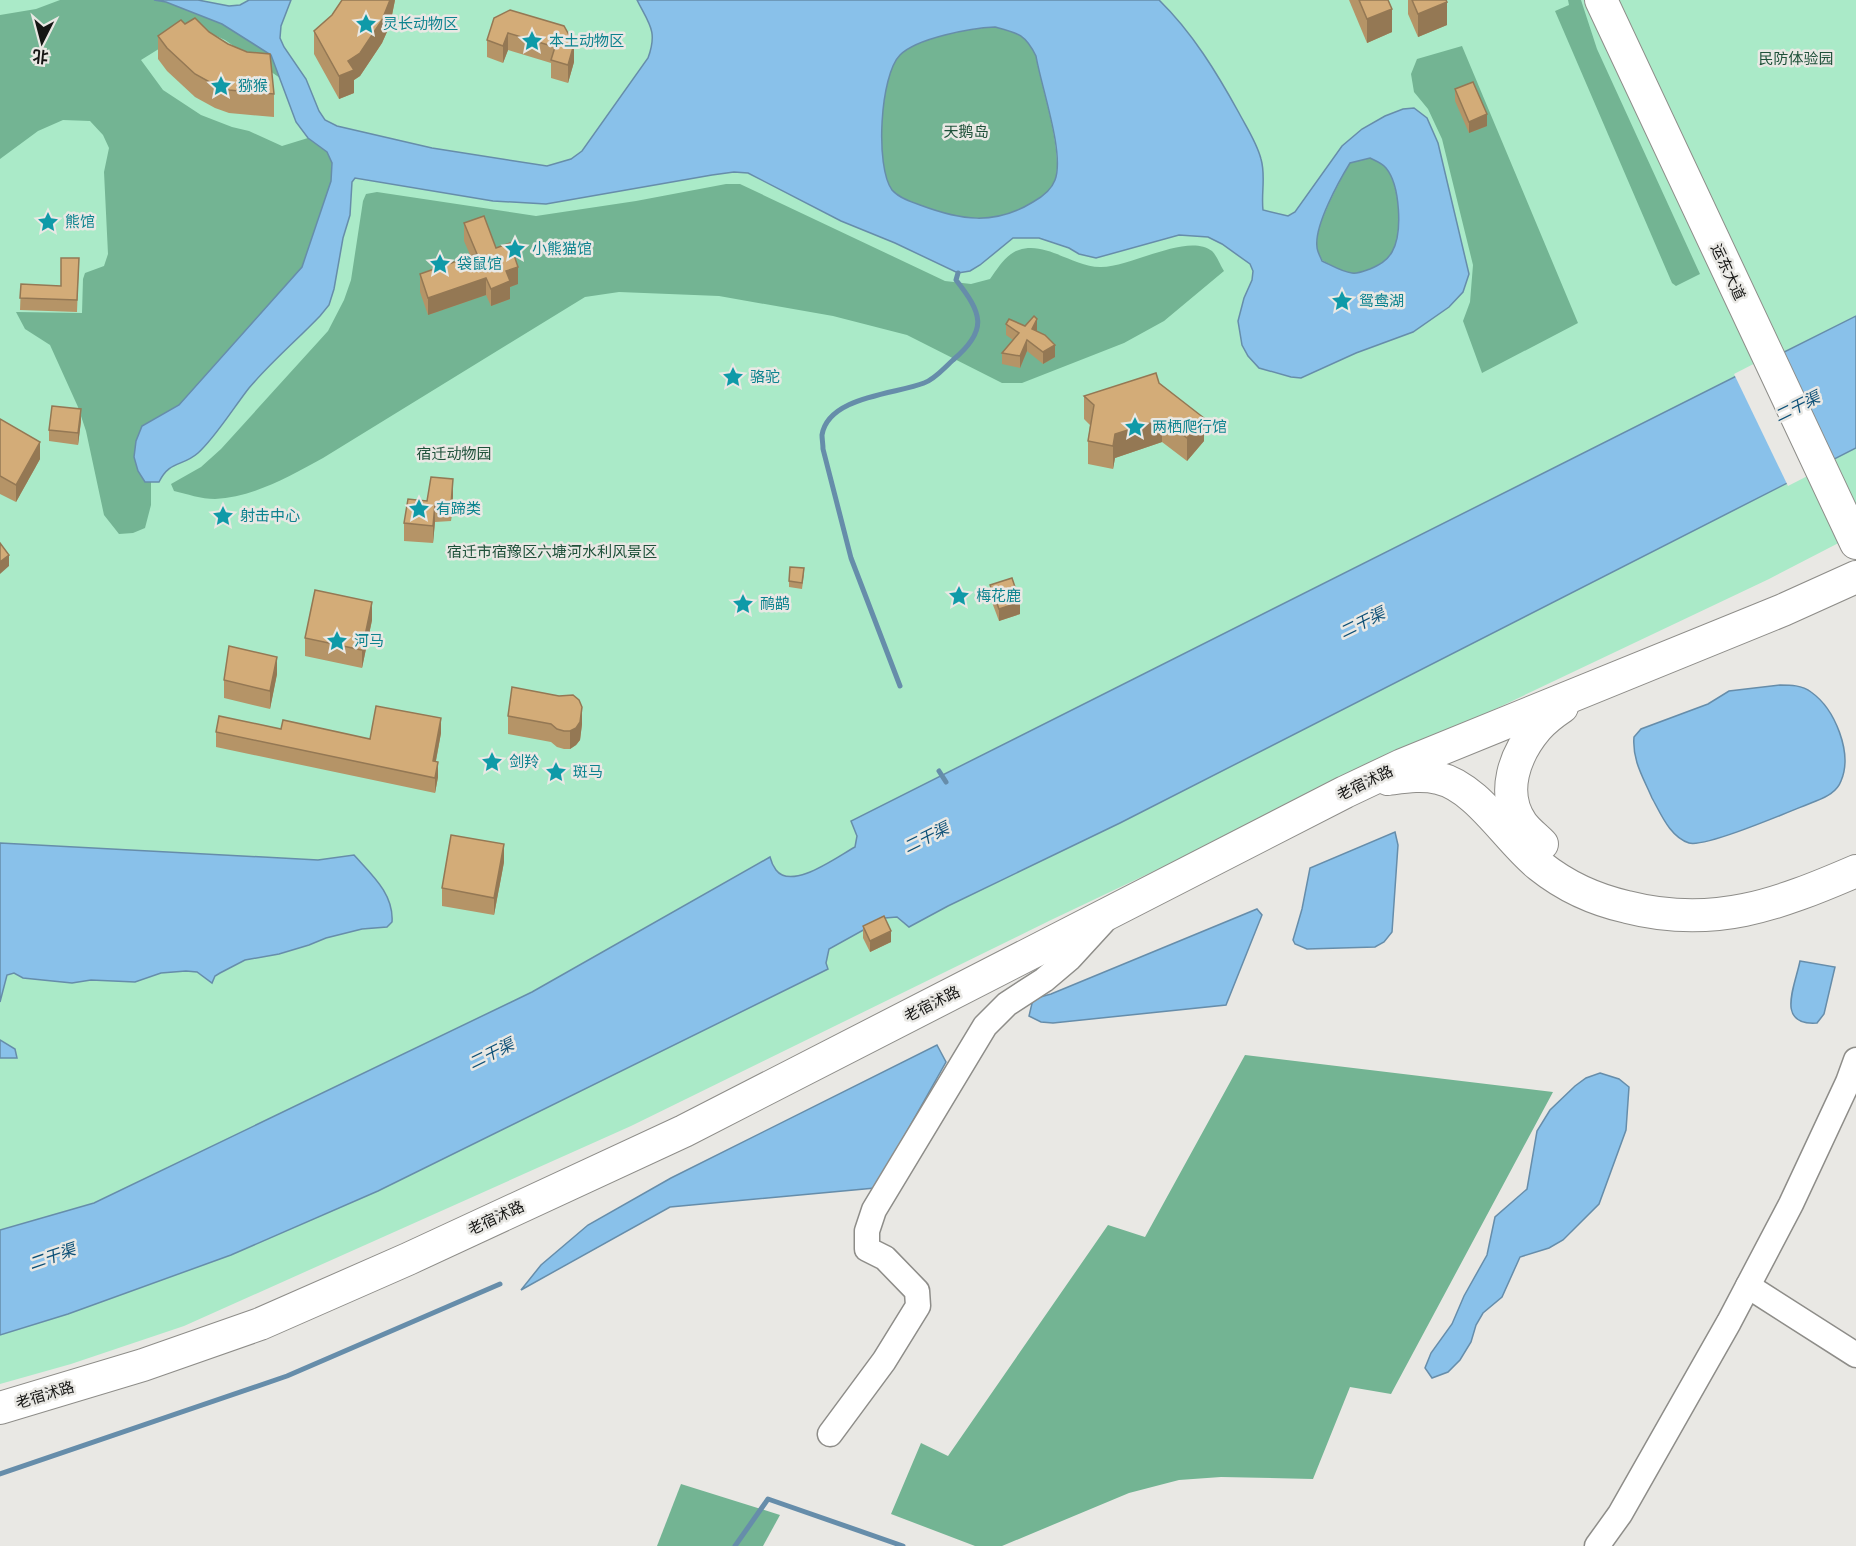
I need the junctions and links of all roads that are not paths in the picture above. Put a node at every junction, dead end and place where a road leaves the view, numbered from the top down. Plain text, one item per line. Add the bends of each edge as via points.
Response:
1 (1601, 0) edge
2 (1856, 543) edge
3 (1856, 577) edge
4 (1580, 692) junction
5 (1369, 781) junction
6 (1856, 850) edge
7 (1856, 871) edge
8 (1113, 911) junction
9 (1856, 1060) edge
10 (1748, 1286) junction
11 (1856, 1355) edge
12 (0, 1408) edge
13 (830, 1434) dead end
14 (1597, 1546) edge

1 - 2 main road, 运东大道
3 - 4 main road, 老宿沭路
4 - 5 main road, 老宿沭路
4 - 6 main road via 1537,728 1520,752 1511,782 1522,823 1548,849 1578,870 1656,898 1693,901 1769,888
5 - 7 main road via 1420,776 1448,781 1477,801 1539,866 1556,877 1612,903 1655,914 1692,917 1734,912 1771,904
5 - 8 main road, 老宿沭路
8 - 12 main road, 老宿沭路 via 684,1131 398,1263 260,1324 143,1365
8 - 13 street via 1070,958 1007,1004 985,1026 874,1210 867,1230 867,1250 885,1258 917,1291 918,1306 884,1361
9 - 10 street via 1791,1204
10 - 11 street
10 - 14 street via 1620,1514

